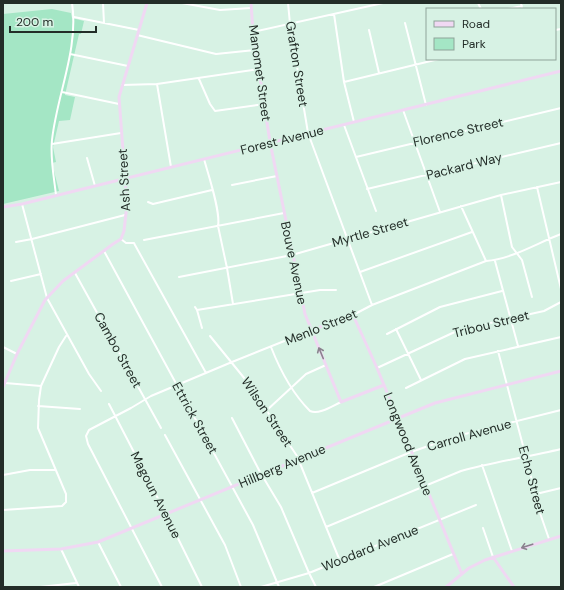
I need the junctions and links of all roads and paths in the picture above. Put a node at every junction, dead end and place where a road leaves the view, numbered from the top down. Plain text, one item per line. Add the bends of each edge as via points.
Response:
1 (72, 3) edge
2 (102, 3) edge
3 (147, 3) edge
4 (182, 3) edge
5 (251, 3) edge
6 (288, 3) edge
7 (382, 3) edge
8 (251, 8) junction
9 (334, 14) junction
10 (74, 17) junction
11 (104, 23) junction
12 (405, 23) dead end
13 (290, 24) junction
14 (139, 30) junction
15 (369, 30) dead end
16 (253, 32) junction
17 (137, 35) junction
18 (256, 50) junction
19 (70, 54) junction
20 (435, 60) edge
21 (416, 65) junction
22 (128, 66) junction
23 (259, 69) junction
24 (561, 71) edge
25 (380, 73) junction
26 (199, 79) junction
27 (344, 82) junction
28 (157, 84) junction
29 (122, 85) junction
30 (62, 92) junction
31 (119, 104) junction
32 (264, 104) junction
33 (426, 105) junction
34 (561, 108) edge
35 (403, 110) junction
36 (354, 122) junction
37 (344, 125) junction
38 (121, 133) junction
39 (308, 133) junction
40 (270, 142) junction
41 (415, 143) junction
42 (561, 143) edge
43 (52, 144) junction
44 (356, 157) junction
45 (87, 158) dead end
46 (204, 159) junction
47 (171, 167) junction
48 (427, 175) junction
49 (277, 176) junction
50 (126, 178) junction
51 (561, 182) edge
52 (232, 185) dead end
53 (95, 186) junction
54 (537, 187) junction
55 (212, 190) junction
56 (367, 190) junction
57 (56, 195) junction
58 (501, 195) junction
59 (148, 202) dead end
60 (22, 204) junction
61 (461, 206) junction
62 (3, 207) edge
63 (376, 211) dead end
64 (440, 212) junction
65 (284, 213) junction
66 (126, 215) junction
67 (218, 226) junction
68 (472, 232) junction
69 (561, 234) edge
70 (120, 238) junction
71 (549, 238) junction
72 (32, 239) junction
73 (347, 239) junction
74 (144, 240) dead end
75 (16, 242) dead end
76 (104, 251) junction
77 (517, 252) junction
78 (292, 255) junction
79 (494, 260) junction
80 (486, 261) junction
81 (227, 268) junction
82 (360, 272) junction
83 (75, 273) junction
84 (41, 274) junction
85 (178, 277) dead end
86 (11, 281) dead end
87 (561, 289) edge
88 (336, 290) dead end
89 (502, 291) junction
90 (300, 293) junction
91 (532, 297) dead end
92 (47, 298) junction
93 (561, 302) edge
94 (233, 304) junction
95 (372, 305) junction
96 (195, 307) dead end
97 (197, 310) junction
98 (353, 315) junction
99 (511, 319) junction
100 (202, 328) dead end
101 (396, 329) junction
102 (312, 330) junction
103 (387, 334) dead end
104 (67, 335) junction
105 (210, 336) dead end
106 (561, 337) edge
107 (518, 346) junction
108 (3, 347) edge
109 (271, 347) junction
110 (498, 351) junction
111 (17, 354) junction
112 (408, 354) junction
113 (232, 362) junction
114 (326, 365) junction
115 (377, 368) junction
116 (561, 371) edge
117 (206, 373) junction
118 (420, 380) junction
119 (3, 385) edge
120 (177, 385) junction
121 (384, 385) junction
122 (506, 385) junction
123 (41, 386) junction
124 (292, 388) junction
125 (406, 388) dead end
126 (102, 390) dead end
127 (145, 399) junction
128 (340, 402) junction
129 (109, 404) dead end
130 (38, 406) junction
131 (80, 409) dead end
132 (561, 410) edge
133 (266, 411) junction
134 (116, 416) junction
135 (232, 418) dead end
136 (397, 418) junction
137 (517, 421) junction
138 (161, 428) dead end
139 (165, 435) dead end
140 (561, 449) edge
141 (411, 452) junction
142 (526, 457) junction
143 (298, 459) junction
144 (482, 465) junction
145 (56, 470) junction
146 (262, 474) junction
147 (3, 475) edge
148 (233, 486) junction
149 (425, 486) junction
150 (561, 488) edge
151 (312, 493) junction
152 (536, 494) junction
153 (201, 500) junction
154 (476, 505) dead end
155 (3, 510) edge
156 (166, 514) junction
157 (439, 520) junction
158 (326, 527) junction
159 (132, 528) junction
160 (483, 528) dead end
161 (560, 536) edge
162 (549, 539) junction
163 (561, 541) edge
164 (98, 542) junction
165 (61, 549) junction
166 (3, 551) edge
167 (512, 551) junction
168 (453, 554) junction
169 (493, 557) junction
170 (340, 561) junction
171 (309, 573) junction
172 (462, 574) junction
173 (277, 582) junction
174 (77, 583) junction
175 (40, 587) edge
176 (79, 587) edge
177 (121, 587) edge
178 (162, 587) edge
179 (202, 587) edge
180 (241, 587) edge
181 (261, 587) edge
182 (279, 587) edge
183 (316, 587) edge
184 (374, 587) edge
185 (446, 587) edge
186 (514, 587) edge

1 - 10 street
2 - 11 street
3 - 14 street, Ash Street
4 - 8 street via 220,10
5 - 8 street, Manomet Street
6 - 13 street, Grafton Street
7 - 9 street
8 - 16 street, Manomet Street
9 - 13 street
9 - 27 street
10 - 11 street
10 - 19 street via 74,37
11 - 14 street
12 - 21 street
13 - 16 street
13 - 39 street, Grafton Street
14 - 17 street, Ash Street
15 - 25 street
16 - 18 street, Manomet Street
17 - 18 street via 216,54
17 - 22 street, Ash Street
18 - 23 street, Manomet Street
19 - 22 street
19 - 30 street
20 - 21 street
21 - 25 street
21 - 33 street
22 - 29 street, Ash Street
23 - 26 street
23 - 32 street, Manomet Street
24 - 33 street, Forest Avenue
25 - 27 street
26 - 28 street
26 - 32 street via 210,104 216,111
27 - 36 street
28 - 29 street
28 - 47 street
29 - 31 street, Ash Street
30 - 31 street
30 - 43 street
31 - 38 street, Ash Street
32 - 40 street, Manomet Street
33 - 35 street, Forest Avenue
34 - 41 street, Florence Street
35 - 36 street, Forest Avenue
35 - 41 street
36 - 37 street, Forest Avenue
37 - 39 street, Forest Avenue
37 - 44 street
38 - 43 street
38 - 50 street, Ash Street
39 - 40 street, Forest Avenue
39 - 73 street, Grafton Street
40 - 46 street, Forest Avenue
40 - 49 street, Bouve Avenue
41 - 44 street, Florence Street
41 - 48 street
42 - 48 street, Packard Way
43 - 57 street
44 - 56 street
45 - 53 street
46 - 47 street, Forest Avenue
46 - 55 street
47 - 50 street, Forest Avenue
48 - 56 street, Packard Way
48 - 64 street
49 - 52 street
49 - 65 street, Bouve Avenue
50 - 53 street, Forest Avenue
50 - 66 street, Ash Street
51 - 54 street, Myrtle Street
53 - 57 street, Forest Avenue
54 - 58 street, Myrtle Street
54 - 71 street
55 - 59 street via 153,204
55 - 67 street
56 - 63 street
57 - 60 street, Forest Avenue
58 - 61 street, Myrtle Street
58 - 77 street via 512,247
60 - 62 street, Forest Avenue
60 - 72 street
61 - 64 street, Myrtle Street
61 - 68 street
64 - 73 street, Myrtle Street
65 - 67 street
65 - 78 street, Bouve Avenue
66 - 70 street, Ash Street via 124,231
66 - 72 street
67 - 74 street
67 - 81 street
68 - 80 street
68 - 82 street
69 - 71 street, Menlo Street
70 - 76 street
70 - 117 street via 126,243 134,243
71 - 77 street, Menlo Street
71 - 87 street
72 - 75 street
72 - 84 street
73 - 78 street, Myrtle Street
73 - 82 street, Grafton Street
76 - 83 street
76 - 120 street, Ettrick Street
77 - 79 street, Menlo Street
77 - 91 street via 522,260
78 - 81 street, Myrtle Street
78 - 90 street, Bouve Avenue
79 - 80 street, Menlo Street
79 - 89 street
80 - 95 street, Menlo Street
81 - 85 street, Myrtle Street
81 - 94 street
82 - 95 street, Grafton Street
83 - 92 street
83 - 127 street, Cambo Street
84 - 86 street
84 - 92 street
88 - 90 street
89 - 99 street
89 - 101 street via 440,307
90 - 94 street
90 - 102 street, Bouve Avenue
92 - 104 street
92 - 111 street
93 - 99 street, Tribou Street via 544,311
94 - 97 street
95 - 98 street, Menlo Street
96 - 97 street
97 - 100 street
98 - 102 street, Menlo Street
98 - 115 street, Longwood Avenue
99 - 107 street
99 - 112 street, Tribou Street via 459,330
101 - 103 street
101 - 112 street
102 - 109 street, Menlo Street
114 -> 102 street, Bouve Avenue
104 - 123 street
104 - 126 street via 89,374
105 - 113 street, Wilson Street
106 - 107 street
107 - 110 street
108 - 111 street
109 - 113 street, Menlo Street
109 - 124 street
110 - 118 street via 465,358
110 - 122 street, Echo Street
111 - 119 street
112 - 115 street, Tribou Street
112 - 118 street
113 - 117 street, Menlo Street
113 - 133 street, Wilson Street
114 - 124 street via 306,374
114 - 128 street, Bouve Avenue
115 - 121 street, Longwood Avenue
116 - 122 street, Hillberg Avenue
117 - 120 street, Menlo Street
118 - 125 street
119 - 123 street
120 - 127 street, Menlo Street
120 - 148 street, Ettrick Street
121 - 128 street
121 - 136 street, Longwood Avenue
122 - 136 street, Hillberg Avenue via 435,403
122 - 137 street, Echo Street
123 - 130 street
124 - 128 street via 311,412 319,412
124 - 133 street
127 - 134 street, Menlo Street
127 - 138 street, Cambo Street
129 - 134 street, Magoun Avenue
130 - 131 street
130 - 145 street via 38,430
132 - 137 street, Carroll Avenue
133 - 143 street, Wilson Street
134 - 156 street, Magoun Avenue
134 - 159 street, Menlo Street via 89,430 86,438
135 - 146 street
136 - 141 street, Longwood Avenue
136 - 143 street, Hillberg Avenue
137 - 141 street, Carroll Avenue via 457,436
137 - 142 street, Echo Street
139 - 153 street
140 - 142 street
141 - 149 street, Longwood Avenue
141 - 151 street, Carroll Avenue
142 - 144 street
142 - 152 street, Echo Street
143 - 146 street, Hillberg Avenue
143 - 151 street, Wilson Street
144 - 149 street
144 - 167 street
145 - 147 street via 30,470
145 - 155 street via 66,494 66,502 62,506
146 - 148 street, Hillberg Avenue
146 - 171 street via 283,511
148 - 153 street, Hillberg Avenue
148 - 173 street, Ettrick Street via 254,525
149 - 157 street, Longwood Avenue
149 - 158 street
150 - 152 street
151 - 158 street, Wilson Street
152 - 162 street, Echo Street
153 - 156 street, Hillberg Avenue
153 - 180 street via 225,545
154 - 157 street, Woodard Avenue
156 - 159 street, Hillberg Avenue
156 - 179 street, Magoun Avenue
157 - 168 street, Longwood Avenue
157 - 170 street, Woodard Avenue
158 - 170 street, Wilson Street
159 - 164 street, Hillberg Avenue
159 - 178 street
160 - 169 street
161 - 162 street
161 - 163 street
162 -> 167 street
164 - 165 street, Hillberg Avenue
164 - 177 street
165 - 166 street, Hillberg Avenue
165 - 174 street
167 - 169 street
168 - 172 street, Longwood Avenue
168 - 184 street
169 - 172 street
169 - 186 street
170 - 171 street, Woodard Avenue
171 - 173 street, Woodard Avenue
171 - 183 street
172 - 185 street
173 - 181 street, Woodard Avenue
173 - 182 street, Ettrick Street
174 - 175 street
174 - 176 street

